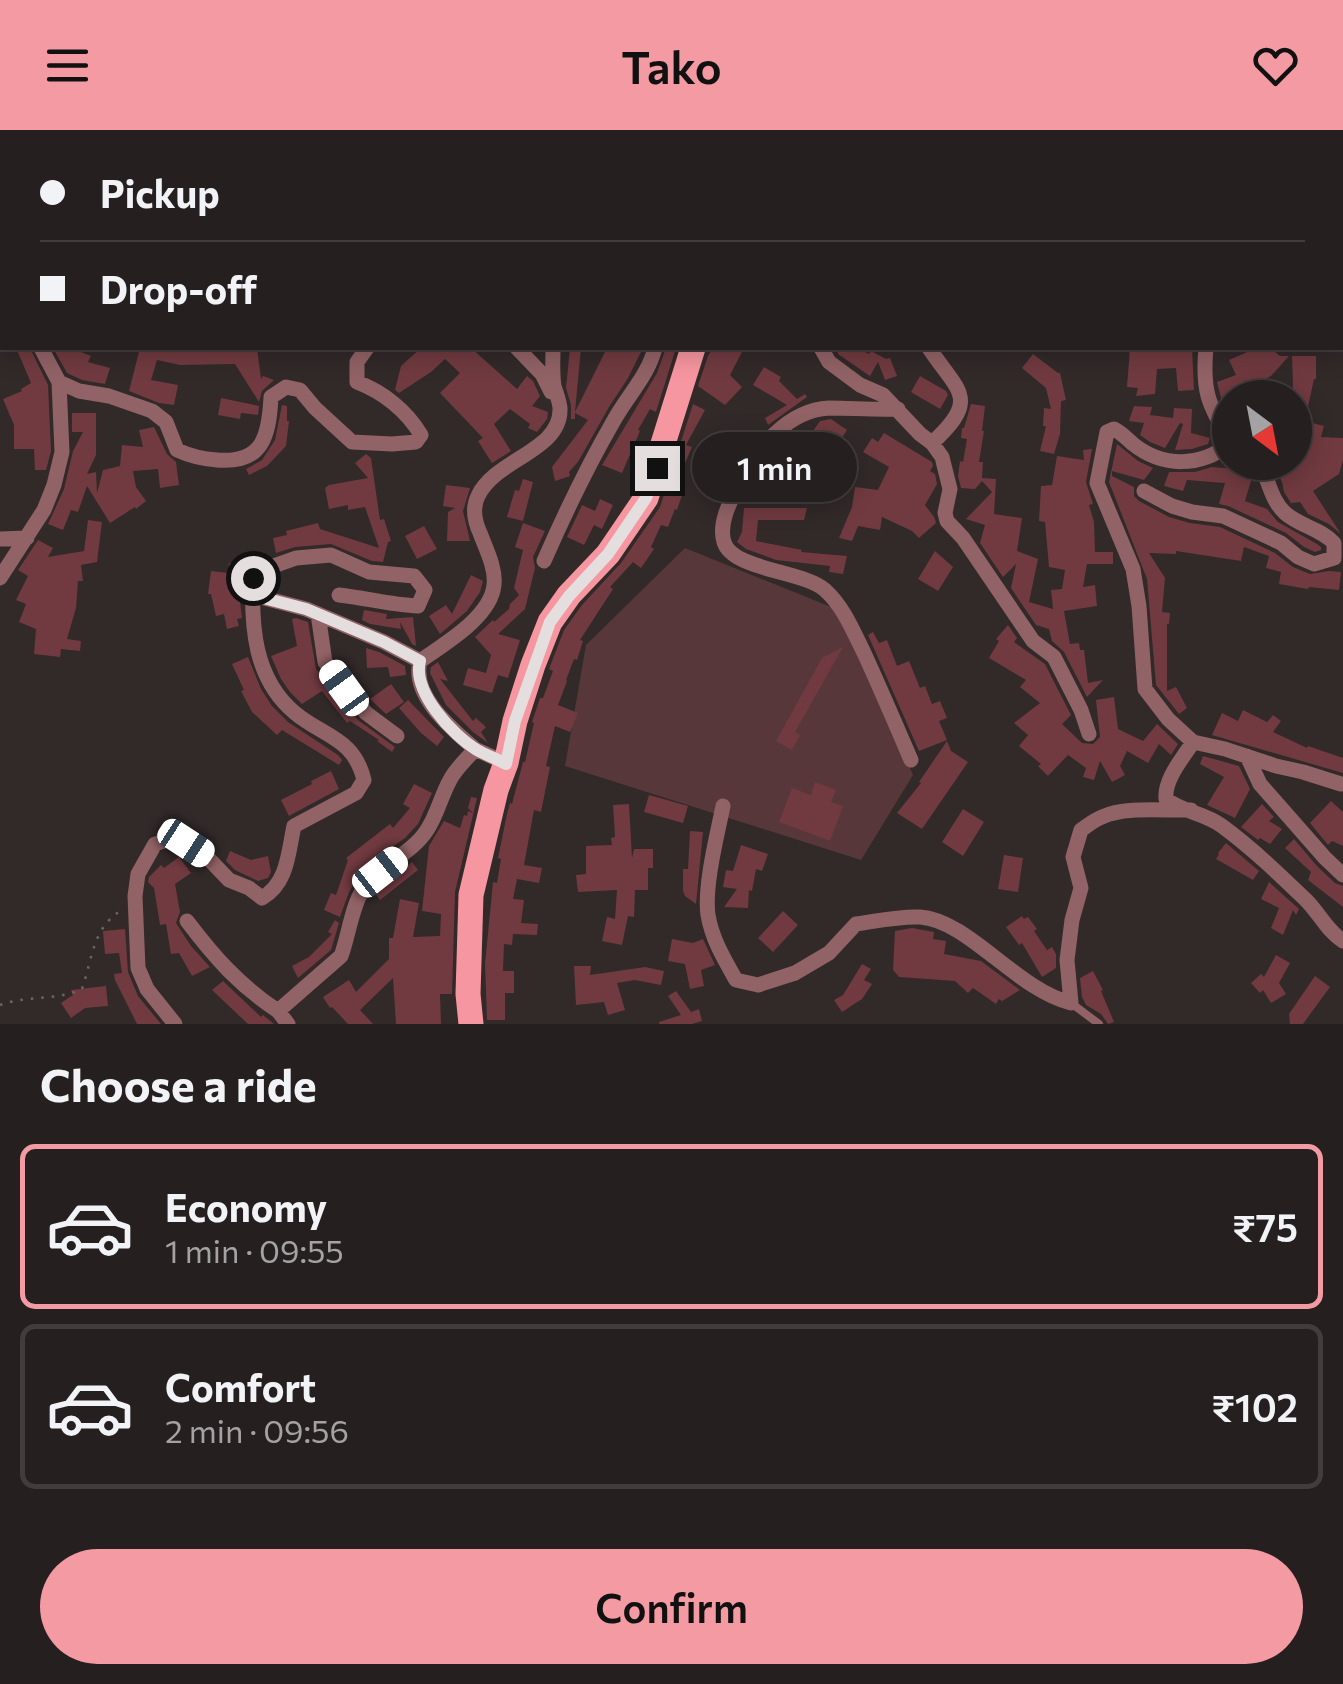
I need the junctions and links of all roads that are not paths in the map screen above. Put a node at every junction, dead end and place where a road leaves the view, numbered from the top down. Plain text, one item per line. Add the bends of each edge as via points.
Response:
1 (41, 350) edge
2 (366, 350) edge
3 (519, 350) edge
4 (554, 350) edge
5 (654, 350) edge
6 (692, 350) edge
7 (821, 350) edge
8 (930, 350) edge
9 (1206, 350) edge
10 (59, 382) junction
11 (560, 409) junction
12 (898, 409) junction
13 (1212, 409) edge
14 (932, 443) junction
15 (1212, 456) edge
16 (1267, 480) edge
17 (1144, 490) dead end
18 (28, 538) junction
19 (0, 539) edge
20 (544, 561) dead end
21 (0, 578) edge
22 (252, 595) junction
23 (339, 595) dead end
24 (318, 614) junction
25 (420, 661) junction
26 (1088, 734) dead end
27 (397, 736) dead end
28 (1193, 742) junction
29 (475, 749) junction
30 (1248, 756) junction
31 (911, 760) dead end
32 (506, 764) junction
33 (1342, 784) edge
34 (723, 806) dead end
35 (1192, 810) junction
36 (1343, 874) edge
37 (188, 921) dead end
38 (1343, 941) edge
39 (1070, 1003) junction
40 (283, 1018) edge
41 (175, 1024) edge
42 (471, 1024) edge
43 (1100, 1024) edge

1 - 10 street
2 - 10 street via 357,362 357,382 405,414 421,435 416,442 352,442 300,390 286,387 271,397 269,425 252,456 232,462 200,458 177,450 166,422 152,411
3 - 11 street via 542,374
4 - 11 street
5 - 20 street
6 - 32 main road via 646,498 550,622
7 - 12 street
8 - 14 street via 958,385 960,400 958,416
9 - 13 street via 1203,373
10 - 18 street via 62,452
11 - 25 street via 546,440 501,468 477,496 476,525 492,566 488,604
12 - 14 street
12 - 31 street via 825,408 784,426 750,462 725,510 724,542 746,562 827,591 848,618
14 - 26 street via 950,489 947,521 1033,641 1054,658
15 - 28 street via 1185,463 1156,458 1114,429 1107,432 1098,483 1133,568 1145,689
16 - 17 street via 1286,514 1328,536 1334,558 1314,564 1223,516 1182,509
18 - 19 street
18 - 21 street
22 - 23 street via 253,578 265,569 331,555 369,572 414,576 425,590 418,606
22 - 24 street
22 - 41 street via 253,632 279,696 339,741 359,761 364,780 356,793 294,826 284,875 262,898 173,838 154,844 138,874 138,968
24 - 25 street
24 - 27 street via 326,662 366,713
25 - 29 street via 432,704
28 - 30 street
28 - 35 street via 1164,792 1173,804
29 - 32 street
29 - 40 street via 451,776 427,831 364,886 340,956
30 - 33 street
30 - 36 street via 1260,784
32 - 42 main road via 471,895
34 - 39 street via 708,913 736,980 758,985 795,973 829,953 856,924 922,917 948,924 1016,975
35 - 38 street via 1245,845
35 - 39 street via 1129,810 1081,830 1072,857 1081,888 1067,960
37 - 40 street via 214,957
39 - 43 lane

